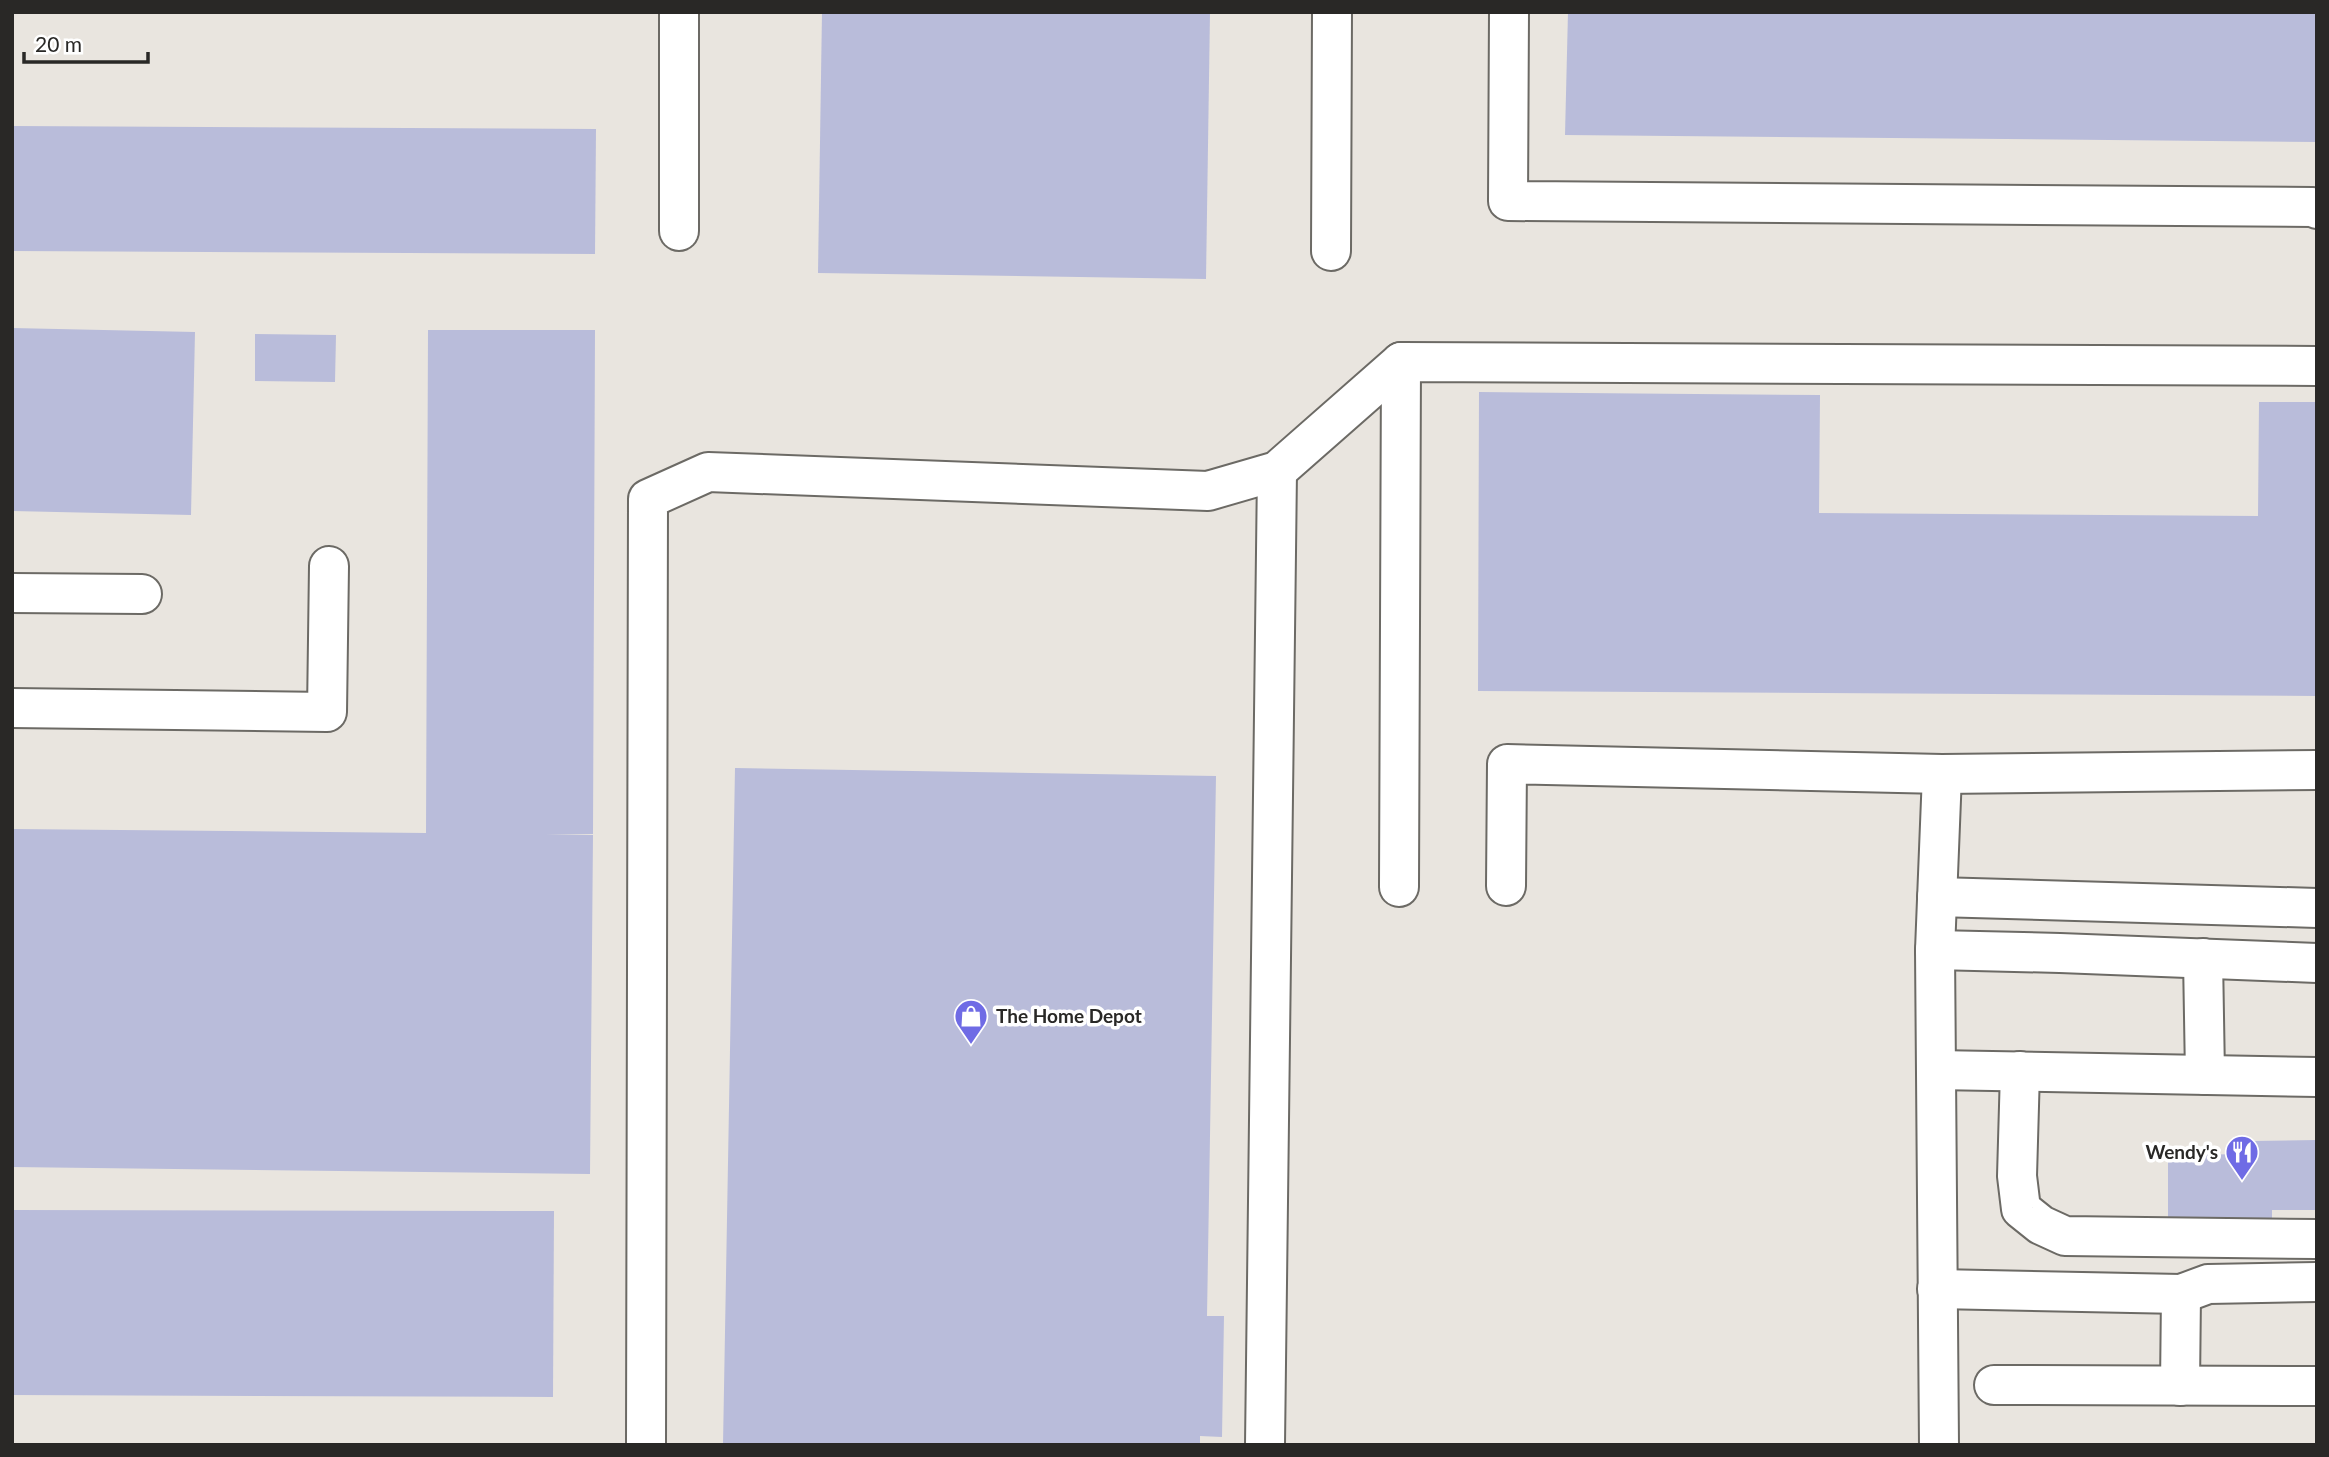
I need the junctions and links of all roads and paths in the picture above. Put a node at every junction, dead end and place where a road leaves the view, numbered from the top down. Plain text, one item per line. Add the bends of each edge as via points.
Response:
1 (680, 12) edge
2 (1332, 12) edge
3 (1509, 12) edge
4 (2317, 209) edge
5 (679, 231) dead end
6 (1331, 251) dead end
7 (1401, 362) junction
8 (2317, 366) edge
9 (1277, 471) junction
10 (329, 566) dead end
11 (12, 593) edge
12 (142, 594) dead end
13 (12, 708) edge
14 (2317, 770) edge
15 (1942, 774) junction
16 (1506, 886) dead end
17 (1399, 887) dead end
18 (1937, 897) junction
19 (2317, 908) edge
20 (1935, 950) junction
21 (2203, 958) junction
22 (2317, 963) edge
23 (1936, 1070) junction
24 (2020, 1071) junction
25 (2205, 1075) junction
26 (2317, 1077) edge
27 (2317, 1239) edge
28 (2317, 1282) edge
29 (1937, 1289) junction
30 (2181, 1294) junction
31 (1994, 1385) dead end
32 (2180, 1385) junction
33 (2317, 1386) edge
34 (646, 1445) edge
35 (1265, 1445) edge
36 (1939, 1445) edge

1 - 5 lane
2 - 6 lane
3 - 4 lane via 1508,201
7 - 8 lane
7 - 9 lane
7 - 17 lane
9 - 34 lane via 1208,491 708,472 648,499
9 - 35 lane
10 - 13 lane via 327,712
11 - 12 lane
14 - 15 lane
15 - 16 lane via 1507,764
15 - 18 lane
18 - 19 lane
18 - 20 lane
20 - 21 lane
20 - 23 lane
21 - 22 lane
21 - 25 lane
23 - 24 lane
23 - 29 lane
24 - 25 lane
24 - 27 lane via 2017,1176 2021,1209 2041,1225 2065,1236
25 - 26 lane
28 - 30 lane via 2208,1284
29 - 30 lane
29 - 36 lane
30 - 32 lane
31 - 32 lane
32 - 33 lane

